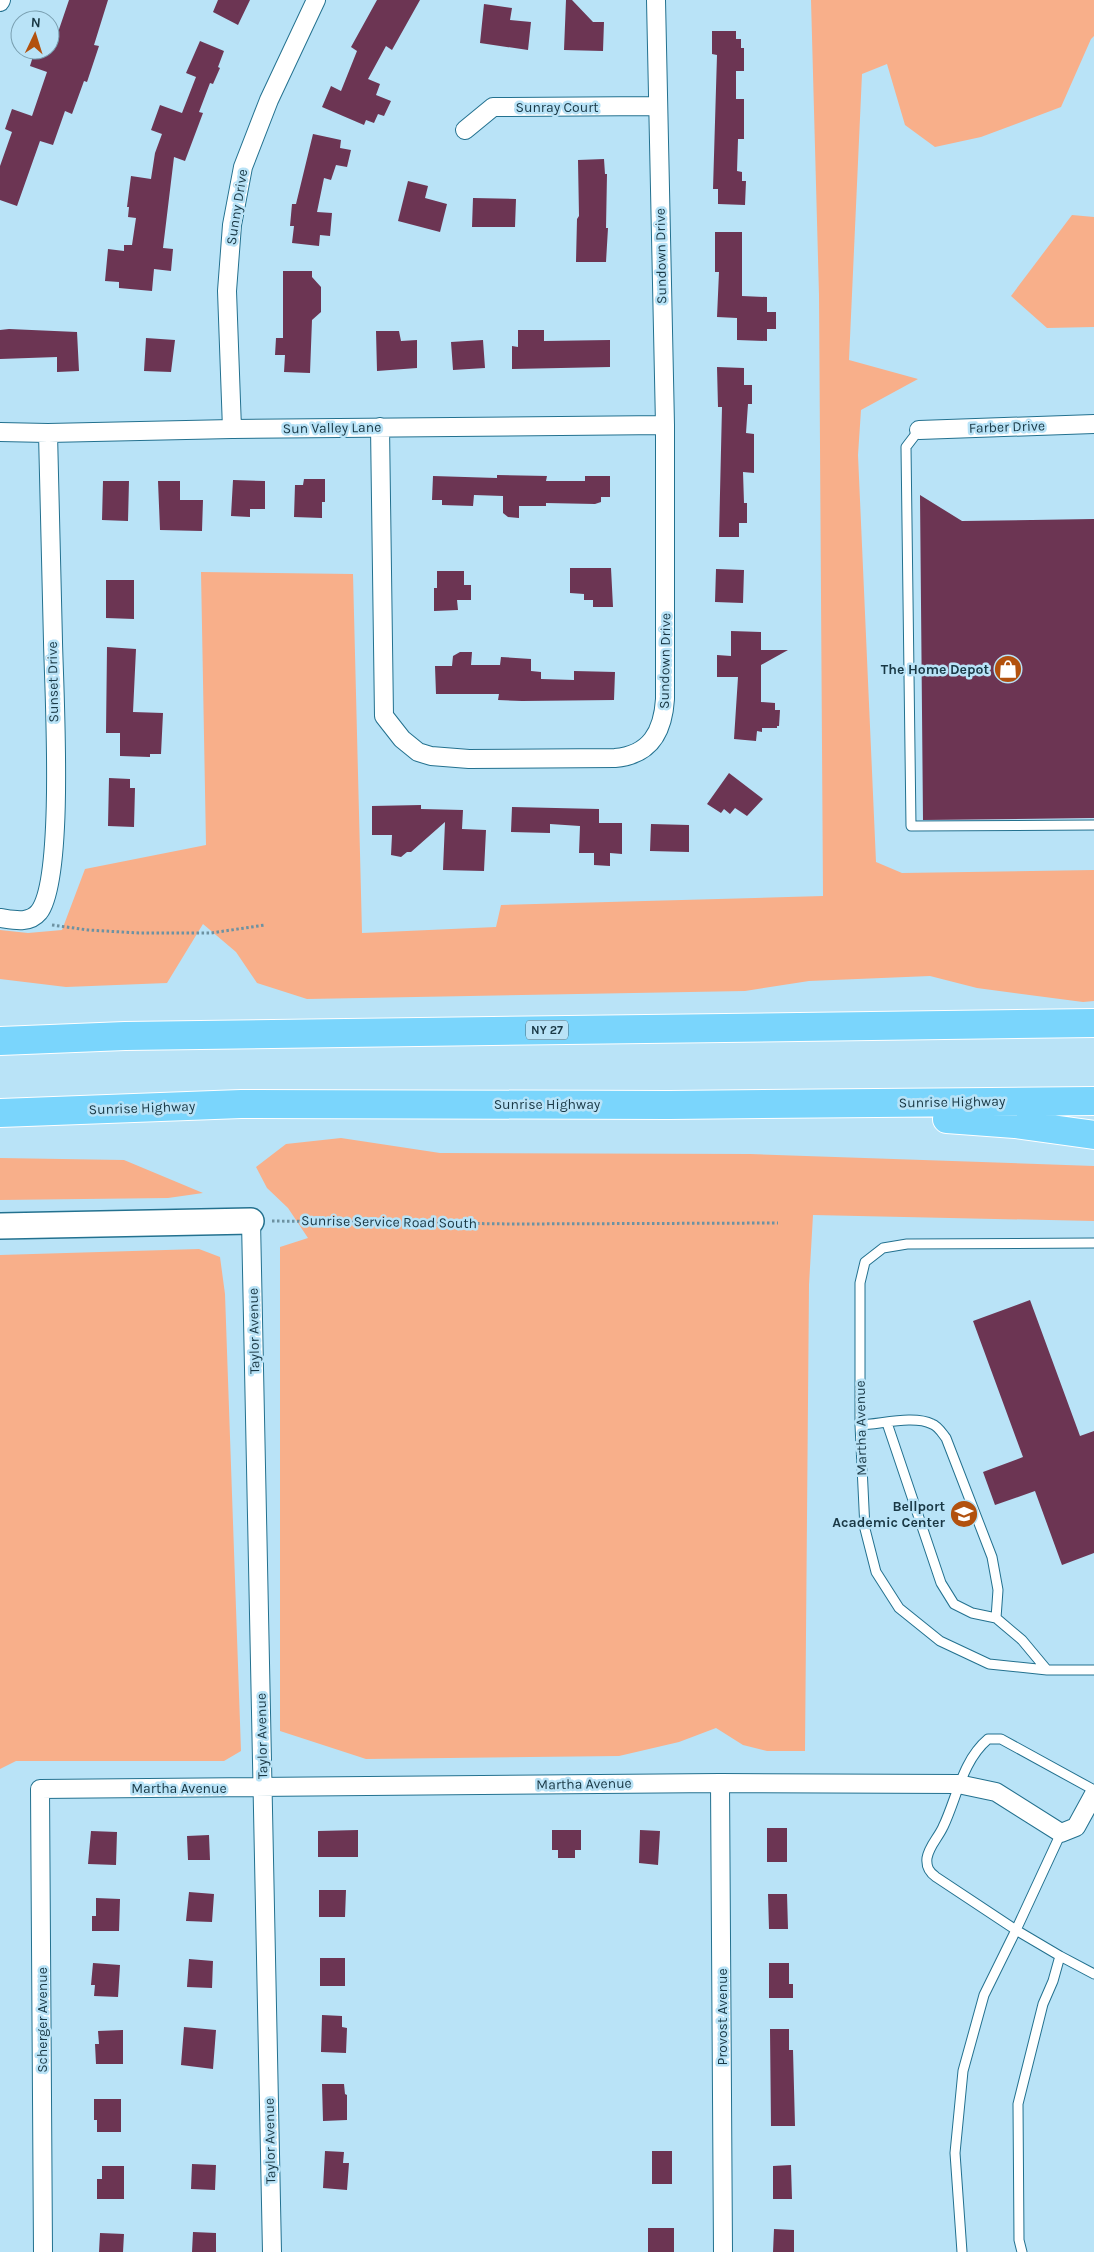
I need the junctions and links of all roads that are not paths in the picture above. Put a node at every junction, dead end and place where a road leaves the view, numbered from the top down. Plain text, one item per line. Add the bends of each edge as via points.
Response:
1 (316, 0) edge
2 (656, 0) edge
3 (657, 106) junction
4 (465, 130) dead end
5 (1094, 424) edge
6 (665, 425) junction
7 (380, 428) junction
8 (232, 429) junction
9 (919, 430) joint
10 (0, 432) edge
11 (48, 434) junction
12 (1094, 825) edge
13 (0, 918) edge
14 (1094, 1023) edge
15 (0, 1041) edge
16 (1094, 1101) edge
17 (669, 1105) junction
18 (0, 1113) edge
19 (1094, 1135) edge
20 (251, 1221) joint
21 (0, 1226) edge
22 (1094, 1243) edge
23 (887, 1423) junction
24 (860, 1425) junction
25 (996, 1618) junction
26 (1047, 1670) junction
27 (1094, 1670) edge
28 (720, 1782) junction
29 (958, 1784) junction
30 (263, 1787) junction
31 (40, 1789) joint
32 (1094, 1792) edge
33 (1061, 1833) junction
34 (1016, 1930) junction
35 (1060, 1956) junction
36 (1094, 1974) edge
37 (44, 2252) edge
38 (272, 2252) edge
39 (723, 2252) edge
40 (962, 2252) edge
41 (1022, 2252) edge

1 - 8 street, Sunny Drive via 269,100 241,176 232,224 227,291
2 - 3 street, Sundown Drive
3 - 4 street, Sunray Court via 493,107
3 - 6 street, Sundown Drive
5 - 9 street, Farber Drive
6 - 7 street, Sun Valley Lane
6 - 7 street, Sundown Drive via 665,699 662,724 650,744 628,757 469,759 445,759 418,752 402,739 384,716
7 - 8 street, Sun Valley Lane
8 - 11 street, Sun Valley Lane
9 - 12 lane via 906,447 910,826
10 - 11 street, Sun Valley Lane
11 - 13 street, Sunset Drive via 55,764 53,849 47,894 38,912 24,921
14 - 15 highway, NY 27 via 136,1036
16 - 17 highway, Sunrise Highway
17 - 18 highway, Sunrise Highway via 241,1104
17 - 19 highway via 978,1120
20 - 21 street
20 - 30 street, Taylor Avenue
22 - 24 lane, Martha Avenue via 907,1244 883,1248 865,1262 860,1283
23 - 24 lane
23 - 25 lane via 941,1583 954,1604 972,1613
23 - 25 lane via 915,1418 934,1424 946,1438 992,1557 998,1590
24 - 26 lane, Martha Avenue via 865,1529 876,1572 899,1608 940,1641 989,1664
25 - 26 lane via 1022,1640
26 - 27 lane, Martha Avenue
28 - 29 street, Martha Avenue
28 - 30 street, Martha Avenue
28 - 39 street, Provost Avenue
29 - 32 lane via 980,1747 988,1739 1001,1739
29 - 33 street, Martha Avenue via 996,1792
29 - 34 lane via 950,1811 927,1856 930,1873
30 - 31 street, Martha Avenue
30 - 38 street, Taylor Avenue
31 - 37 street, Scherger Avenue
32 - 33 street via 1076,1827
33 - 34 lane
34 - 35 lane
34 - 40 lane via 984,1995 963,2071 955,2153
35 - 36 lane
35 - 41 lane via 1018,2104

